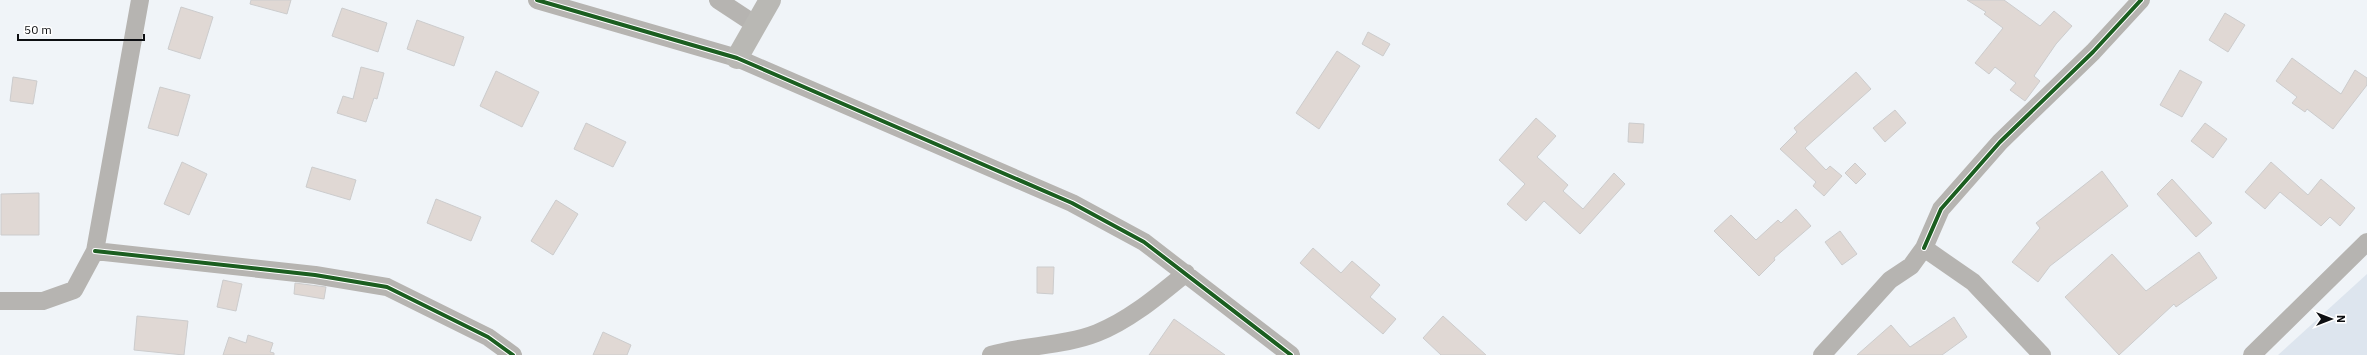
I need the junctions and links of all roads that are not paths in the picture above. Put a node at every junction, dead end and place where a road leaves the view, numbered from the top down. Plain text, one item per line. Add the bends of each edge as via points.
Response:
1 (140, 0) edge
2 (537, 0) edge
3 (718, 0) edge
4 (770, 0) edge
5 (2141, 0) edge
6 (756, 25) junction
7 (737, 58) junction
8 (2367, 242) edge
9 (1924, 248) junction
10 (95, 251) junction
11 (1186, 273) junction
12 (0, 301) edge
13 (512, 355) edge
14 (991, 355) edge
15 (1291, 355) edge
16 (1822, 355) edge
17 (2042, 355) edge
18 (2252, 355) edge

1 - 10 street
2 - 7 street
3 - 6 street
4 - 6 main road
5 - 9 street via 2093,52 2000,142 1940,209
6 - 7 main road
7 - 11 street via 1072,203 1144,242
8 - 18 street
9 - 16 street via 1911,266 1890,280
9 - 17 street via 1973,282
10 - 12 street via 74,290 43,301
10 - 13 street via 315,275 387,287 488,337
11 - 14 street via 1146,305 1097,333
11 - 15 street

